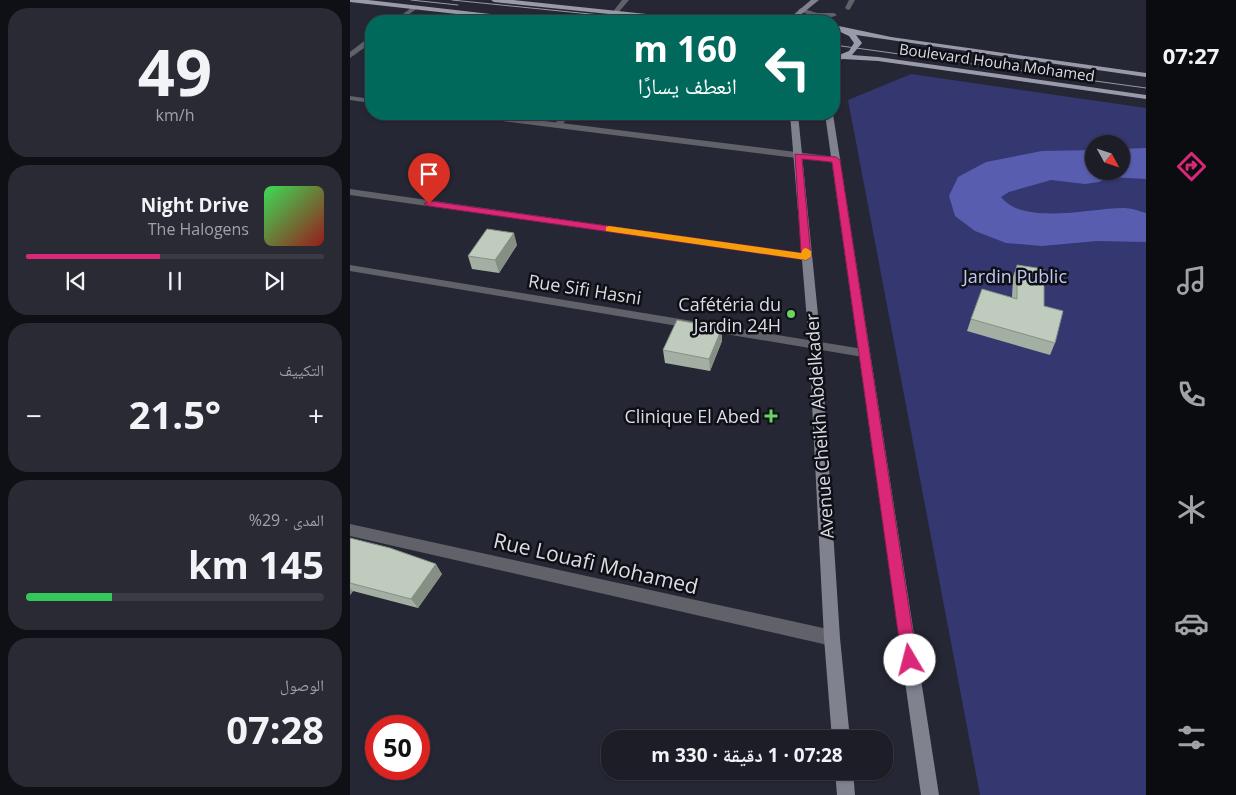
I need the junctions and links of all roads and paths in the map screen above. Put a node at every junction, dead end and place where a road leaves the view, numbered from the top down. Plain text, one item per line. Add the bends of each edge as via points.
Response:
1 (350, 0) edge
2 (494, 0) edge
3 (626, 0) edge
4 (816, 0) edge
5 (852, 0) edge
6 (416, 7) junction
7 (848, 8) dead end
8 (801, 10) junction
9 (615, 13) junction
10 (405, 15) edge
11 (484, 15) edge
12 (635, 15) edge
13 (796, 15) edge
14 (817, 15) edge
15 (840, 29) edge
16 (846, 31) junction
17 (365, 45) edge
18 (350, 56) edge
19 (840, 57) edge
20 (840, 58) edge
21 (1146, 75) edge
22 (1146, 97) edge
23 (350, 98) edge
24 (365, 100) edge
25 (518, 120) edge
26 (562, 120) edge
27 (795, 120) edge
28 (830, 120) edge
29 (558, 125) junction
30 (798, 156) junction
31 (836, 160) junction
32 (350, 192) edge
33 (806, 257) junction
34 (350, 268) edge
35 (815, 345) junction
36 (863, 353) junction
37 (350, 530) edge
38 (832, 638) junction
39 (840, 730) edge
40 (845, 780) edge
41 (846, 795) edge
42 (930, 795) edge

1 - 6 main road
2 - 9 main road
3 - 9 street
4 - 8 main road
5 - 7 street
6 - 10 street
6 - 11 main road
8 - 13 main road
8 - 14 street
9 - 12 main road
15 - 16 main road, Boulevard Houha Mohamed
16 - 19 main road via 858,43 854,51
16 - 21 main road, Boulevard Houha Mohamed
17 - 18 street
20 - 22 main road, Boulevard Houha Mohamed via 878,59
23 - 24 street
25 - 29 street
26 - 29 street
27 - 30 main road, Avenue Cheikh Abdelkader
28 - 31 main road
29 - 30 street
30 - 31 street
30 - 33 main road, Avenue Cheikh Abdelkader
31 - 36 main road
32 - 33 street
33 - 35 main road, Avenue Cheikh Abdelkader
34 - 35 street, Rue Sifi Hasni
35 - 36 street, Rue Sifi Hasni
35 - 38 main road, Avenue Cheikh Abdelkader
36 - 42 main road
37 - 38 street, Rue Louafi Mohamed
38 - 39 main road, Avenue Cheikh Abdelkader
40 - 41 main road

